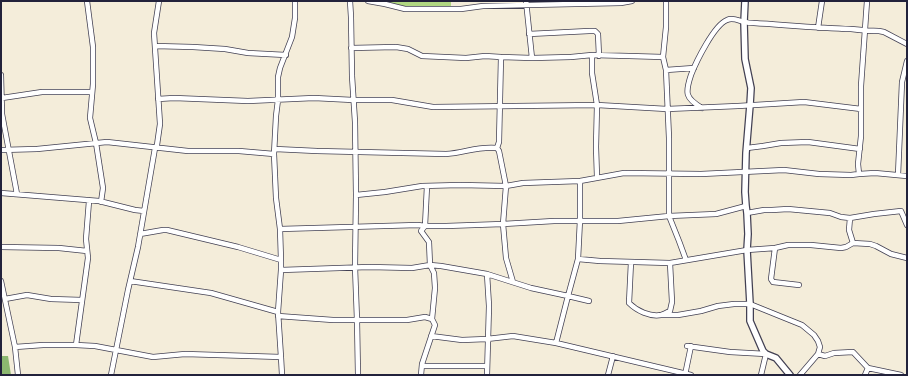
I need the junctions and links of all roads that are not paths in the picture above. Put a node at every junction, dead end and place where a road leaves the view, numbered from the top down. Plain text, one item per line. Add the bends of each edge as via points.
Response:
1 (87, 1) edge
2 (159, 1) edge
3 (295, 1) edge
4 (350, 1) edge
5 (368, 1) edge
6 (632, 1) edge
7 (666, 1) edge
8 (745, 1) edge
9 (822, 1) edge
10 (867, 1) edge
11 (526, 3) edge
12 (744, 22) junction
13 (818, 28) junction
14 (866, 30) junction
15 (529, 34) junction
16 (907, 44) edge
17 (155, 46) junction
18 (351, 48) junction
19 (286, 54) junction
20 (592, 55) junction
21 (599, 56) junction
22 (501, 57) junction
23 (663, 57) junction
24 (532, 58) junction
25 (907, 61) edge
26 (694, 68) junction
27 (666, 70) junction
28 (1, 75) edge
29 (92, 92) junction
30 (901, 97) junction
31 (907, 97) edge
32 (2, 98) edge
33 (158, 99) junction
34 (278, 100) junction
35 (353, 100) junction
36 (597, 105) junction
37 (750, 105) junction
38 (500, 106) junction
39 (702, 108) junction
40 (667, 109) junction
41 (860, 109) junction
42 (96, 144) junction
43 (155, 148) junction
44 (497, 148) junction
45 (746, 148) junction
46 (860, 149) junction
47 (1, 150) edge
48 (10, 150) junction
49 (274, 152) junction
50 (356, 152) junction
51 (745, 172) junction
52 (669, 174) junction
53 (859, 174) junction
54 (898, 176) junction
55 (907, 176) edge
56 (597, 177) junction
57 (580, 181) junction
58 (427, 186) junction
59 (506, 186) junction
60 (1, 193) edge
61 (18, 194) junction
62 (356, 195) junction
63 (89, 201) junction
64 (102, 202) junction
65 (746, 206) junction
66 (907, 210) edge
67 (144, 211) junction
68 (901, 211) junction
69 (747, 213) junction
70 (669, 216) junction
71 (850, 218) junction
72 (580, 220) junction
73 (503, 224) junction
74 (907, 225) edge
75 (425, 226) junction
76 (355, 227) junction
77 (280, 229) junction
78 (140, 234) junction
79 (853, 243) junction
80 (1, 247) edge
81 (775, 248) junction
82 (747, 250) junction
83 (87, 251) junction
84 (907, 258) edge
85 (578, 259) junction
86 (281, 260) junction
87 (686, 260) junction
88 (632, 262) junction
89 (670, 263) junction
90 (430, 265) junction
91 (355, 267) junction
92 (281, 270) junction
93 (487, 274) junction
94 (1, 281) edge
95 (130, 281) junction
96 (513, 282) junction
97 (799, 285) dead end
98 (568, 296) junction
99 (5, 299) junction
100 (82, 300) junction
101 (589, 301) dead end
102 (750, 304) junction
103 (278, 314) junction
104 (662, 315) junction
105 (432, 319) junction
106 (357, 320) junction
107 (431, 336) junction
108 (487, 339) junction
109 (556, 343) junction
110 (76, 345) junction
111 (15, 347) junction
112 (116, 350) junction
113 (766, 354) junction
114 (818, 354) junction
115 (613, 356) junction
116 (282, 357) junction
117 (422, 366) junction
118 (487, 366) junction
119 (868, 368) junction
120 (18, 375) edge
121 (111, 375) edge
122 (282, 375) edge
123 (358, 375) edge
124 (421, 375) edge
125 (487, 375) edge
126 (608, 375) edge
127 (687, 375) edge
128 (760, 375) edge
129 (790, 375) edge
130 (800, 375) edge
131 (864, 375) edge
132 (901, 375) edge

1 - 29 street via 93,47
2 - 17 street via 154,33
3 - 19 street via 292,37
4 - 18 street
5 - 11 street via 406,9 462,9
6 - 11 street
7 - 23 street
8 - 12 street
9 - 13 street
10 - 14 street
11 - 15 street
12 - 13 street
12 - 26 street via 726,20 708,42
12 - 37 street via 745,59 751,84
13 - 14 street
14 - 16 street via 884,32
14 - 41 street
15 - 21 street via 595,31 598,34
15 - 24 street
17 - 19 street
17 - 33 street
18 - 22 street via 396,46 422,56
18 - 35 street
19 - 34 street via 278,77
20 - 21 street
20 - 24 street
20 - 36 street
21 - 23 street
22 - 24 street
22 - 38 street
23 - 27 street
25 - 30 street
26 - 27 street
26 - 39 street via 687,91 692,102
27 - 40 street
28 - 32 street
29 - 32 street via 42,92
29 - 42 street via 90,118
30 - 31 street
30 - 54 street
32 - 48 street via 2,114
33 - 34 street
33 - 43 street via 160,124
34 - 35 street
34 - 49 street
35 - 38 street via 392,100 433,107
35 - 50 street
36 - 38 street
36 - 40 street
36 - 56 street
37 - 39 street
37 - 41 street via 804,102
37 - 45 street
38 - 44 street
39 - 40 street
40 - 52 street
41 - 46 street
42 - 43 street via 107,142
42 - 48 street
42 - 64 street via 103,188
43 - 49 street
43 - 67 street
44 - 50 street via 479,148 452,154
44 - 59 street
45 - 46 street via 808,142
45 - 51 street
46 - 53 street
47 - 48 street
48 - 61 street
49 - 50 street
49 - 77 street
50 - 62 street
51 - 52 street
51 - 53 street via 784,170
51 - 65 street
52 - 56 street via 624,173
52 - 70 street
53 - 54 street
54 - 55 street
56 - 57 street
57 - 59 street
57 - 72 street
58 - 59 street
58 - 62 street
58 - 75 street
59 - 73 street
60 - 61 street
61 - 63 street
62 - 76 street
63 - 64 street
63 - 83 street
64 - 67 street
65 - 69 street
65 - 70 street via 716,214
66 - 68 street
67 - 78 street
68 - 71 street
68 - 74 street
69 - 71 street via 788,209 830,213
69 - 82 street
70 - 72 street via 618,221
70 - 87 street
71 - 79 street via 849,230
72 - 73 street
72 - 85 street
73 - 75 street
73 - 96 street via 506,258
75 - 76 street
75 - 90 street via 421,232 429,242
76 - 77 street
76 - 91 street
77 - 86 street
78 - 86 street via 167,230
78 - 95 street
79 - 81 street via 841,248 788,245
79 - 84 street via 870,244 885,252
80 - 83 street
81 - 82 street
81 - 97 street via 771,279 773,282
82 - 87 street
82 - 102 street
83 - 100 street
85 - 88 street
85 - 98 street
86 - 92 street
87 - 89 street
88 - 89 street
88 - 104 street via 629,303 646,313
89 - 104 street via 672,302 670,311
90 - 91 street via 412,268
90 - 93 street
90 - 105 street via 434,273 435,288
91 - 92 street
91 - 106 street
92 - 103 street
93 - 96 street
93 - 108 street
94 - 99 street
95 - 103 street via 211,293
95 - 112 street
96 - 98 street
98 - 101 street
98 - 109 street
99 - 100 street via 27,295
99 - 111 street
100 - 110 street
102 - 104 street
102 - 113 street via 751,325
102 - 114 street via 809,330 818,341
103 - 106 street
103 - 116 street
105 - 106 street via 425,317 407,320
105 - 107 street via 435,325
106 - 123 street
107 - 108 street via 462,340
107 - 117 street
108 - 109 street via 513,336
108 - 118 street
109 - 115 street
110 - 111 street
110 - 112 street
111 - 120 street
112 - 116 street via 153,357 185,354
112 - 121 street
113 - 127 street via 689,346
113 - 128 street
113 - 129 street via 776,358
114 - 119 street via 825,356 853,352
114 - 130 street
115 - 126 street
115 - 127 street
116 - 122 street
117 - 118 street
117 - 124 street
118 - 125 street
119 - 131 street
119 - 132 street

